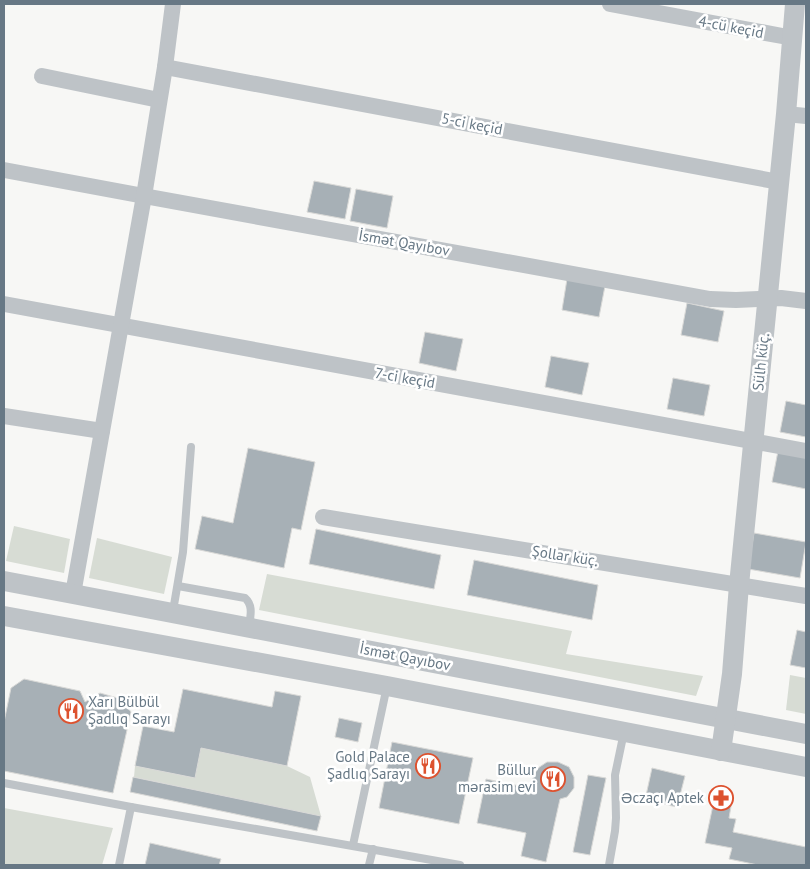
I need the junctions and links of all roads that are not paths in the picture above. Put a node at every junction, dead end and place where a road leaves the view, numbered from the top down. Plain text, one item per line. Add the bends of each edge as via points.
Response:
1 (173, 4) edge
2 (610, 4) edge
3 (795, 4) edge
4 (792, 38) junction
5 (165, 66) junction
6 (42, 76) dead end
7 (159, 100) junction
8 (786, 114) junction
9 (806, 116) edge
10 (4, 170) edge
11 (779, 182) junction
12 (144, 196) junction
13 (768, 298) junction
14 (806, 301) edge
15 (4, 304) edge
16 (121, 326) junction
17 (4, 416) edge
18 (102, 432) junction
19 (753, 442) junction
20 (191, 447) dead end
21 (806, 451) edge
22 (323, 517) dead end
23 (4, 581) edge
24 (740, 585) junction
25 (178, 586) junction
26 (73, 594) junction
27 (806, 596) edge
28 (173, 613) junction
29 (4, 616) edge
30 (249, 627) junction
31 (168, 646) junction
32 (394, 655) junction
33 (387, 686) junction
34 (726, 720) junction
35 (624, 732) junction
36 (806, 734) edge
37 (721, 751) junction
38 (806, 767) edge
39 (4, 782) edge
40 (131, 807) junction
41 (353, 845) junction
42 (373, 849) junction
43 (119, 865) edge
44 (369, 865) edge
45 (460, 865) edge
46 (609, 865) edge

1 - 5 street
2 - 4 street, 4-cü keçid
3 - 4 street, Sülh küç.
4 - 8 street, Sülh küç.
5 - 7 street
5 - 11 street, 5-ci keçid
6 - 7 street
7 - 12 street
8 - 9 street
8 - 11 street, Sülh küç.
10 - 12 street, İsmət Qayıbov
11 - 13 street, Sülh küç.
12 - 13 street, İsmət Qayıbov via 710,298
12 - 16 street
13 - 14 street, İsmət Qayıbov
13 - 19 street, Sülh küç.
15 - 16 street, 7-ci keçid
16 - 18 street
16 - 19 street, 7-ci keçid
17 - 18 street
18 - 26 street
19 - 21 street, 7-ci keçid
19 - 24 street, Sülh küç.
20 - 25 lane
22 - 24 street, Şollar küç.
23 - 26 street, İsmət Qayıbov
24 - 27 street, Şollar küç.
24 - 34 street, Sülh küç.
25 - 28 lane
25 - 30 lane via 246,598 251,608
26 - 28 street, İsmət Qayıbov
28 - 30 street, İsmət Qayıbov
28 - 31 street
29 - 31 street
30 - 32 street, İsmət Qayıbov
31 - 33 street
32 - 33 street
32 - 34 street, İsmət Qayıbov
33 - 35 street
33 - 41 lane
34 - 36 street, İsmət Qayıbov
34 - 37 street, Sülh küç.
35 - 37 street
35 - 46 lane via 615,775 616,818
37 - 38 street
39 - 40 lane
40 - 41 lane
40 - 43 lane
41 - 42 lane
42 - 44 lane
42 - 45 lane

